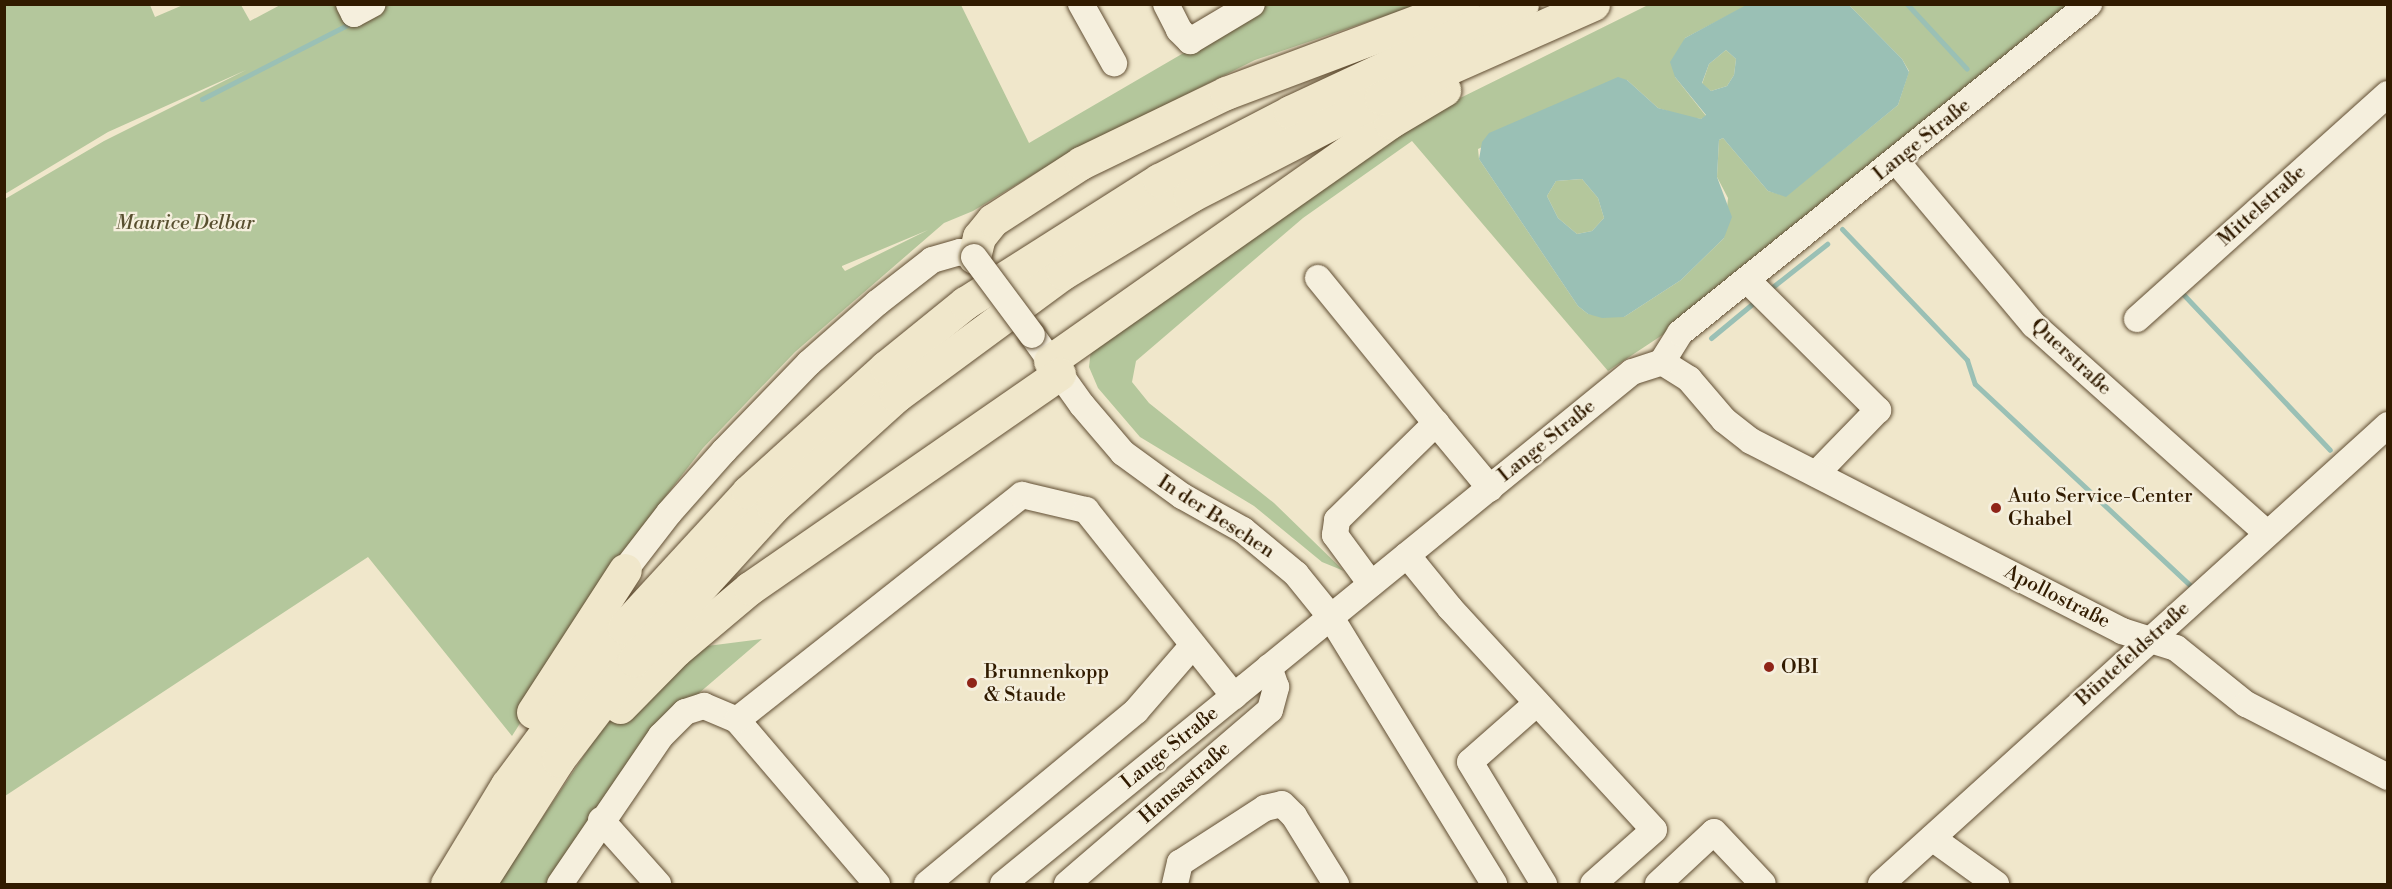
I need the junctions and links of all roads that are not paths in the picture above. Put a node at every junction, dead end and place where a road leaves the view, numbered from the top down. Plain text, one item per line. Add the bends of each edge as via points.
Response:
1 (1081, 4) edge
2 (1167, 4) edge
3 (1252, 4) edge
4 (1463, 4) edge
5 (1522, 4) edge
6 (2089, 4) edge
7 (1580, 10) edge
8 (1113, 63) dead end
9 (2388, 94) edge
10 (1897, 162) junction
11 (974, 257) junction
12 (1318, 278) dead end
13 (1747, 280) junction
14 (2137, 319) dead end
15 (1047, 356) junction
16 (1662, 362) junction
17 (1436, 423) junction
18 (2388, 425) edge
19 (1816, 474) junction
20 (1490, 488) junction
21 (2267, 533) junction
22 (1407, 555) junction
23 (625, 570) joint
24 (1371, 584) junction
25 (1330, 616) junction
26 (2148, 639) junction
27 (1193, 645) junction
28 (1269, 667) junction
29 (1234, 696) junction
30 (1537, 703) junction
31 (737, 720) junction
32 (1470, 762) junction
33 (2387, 777) edge
34 (1437, 790) junction
35 (530, 802) junction
36 (601, 820) junction
37 (1932, 838) junction
38 (461, 878) edge
39 (560, 885) edge
40 (658, 885) edge
41 (877, 885) edge
42 (927, 885) edge
43 (1003, 885) edge
44 (1066, 885) edge
45 (1175, 885) edge
46 (1336, 885) edge
47 (1494, 885) edge
48 (1544, 885) edge
49 (1593, 885) edge
50 (1658, 885) edge
51 (1763, 885) edge
52 (1881, 885) edge
53 (1996, 885) edge

1 - 8 street
2 - 3 street via 1179,30 1190,41
4 - 11 highway via 1226,93 1081,163 993,220 979,237
5 - 38 highway via 1290,112 1159,180 965,303 820,423 688,555 624,627 555,716
6 - 10 street, Lange Straße
7 - 15 highway via 1390,122
7 - 35 highway via 1381,98 1190,196 1063,273 980,332 837,446 724,557 634,660
9 - 14 street, Mittelstraße
10 - 13 street, Lange Straße
10 - 21 street, Querstraße via 2034,325
11 - 15 street, In der Beschen, bridge
11 - 23 street via 960,252 932,260 809,363 724,451
12 - 17 street
13 - 16 street, Lange Straße via 1680,333
13 - 19 street via 1878,410
15 - 25 street, In der Beschen via 1123,453 1182,496 1244,530 1271,551 1296,574
15 - 35 highway via 676,650
16 - 19 street, Apollostraße via 1689,379 1736,431
16 - 20 street, Lange Straße via 1632,372
17 - 20 street
17 - 24 street via 1337,520 1335,535
18 - 21 street, Büntefeldstraße
19 - 26 street, Apollostraße via 2122,631
20 - 22 street, Lange Straße
21 - 26 street, Büntefeldstraße
22 - 24 street, Lange Straße
22 - 30 street
23 - 38 highway via 522,731
24 - 25 street, Lange Straße
25 - 28 street, Lange Straße
25 - 34 street, In der Beschen
26 - 33 street, Apollostraße via 2176,648 2246,704
26 - 37 street, Büntefeldstraße
27 - 29 street
27 - 31 street via 1086,510 1022,495
27 - 42 street via 1136,711
28 - 29 street, Lange Straße
28 - 44 street, Hansastraße via 1275,687 1270,710
29 - 43 street, Lange Straße
30 - 32 street
30 - 49 street via 1654,830
31 - 36 street via 704,706 685,712 661,736
31 - 41 street
32 - 34 street
32 - 48 street
34 - 47 street, In der Beschen
35 - 38 highway
36 - 39 street
36 - 40 street
37 - 52 street, Büntefeldstraße
37 - 53 street
45 - 46 street via 1180,863 1265,808 1282,804 1294,816
50 - 51 street via 1714,832

